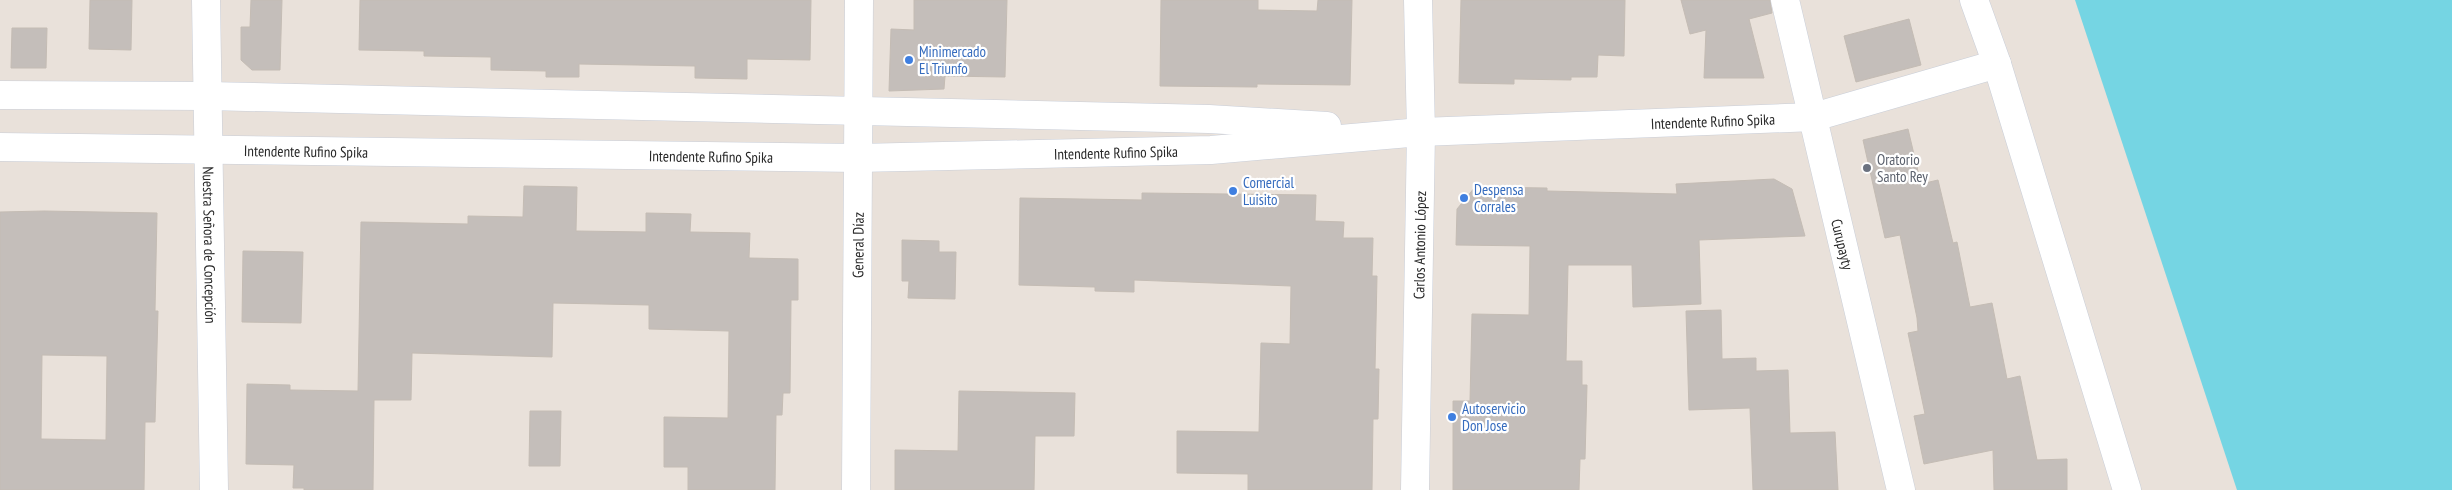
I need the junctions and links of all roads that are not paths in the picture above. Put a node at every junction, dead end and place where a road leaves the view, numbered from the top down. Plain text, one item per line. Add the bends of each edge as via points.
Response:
1 (206, 0) edge
2 (858, 0) edge
3 (1418, 0) edge
4 (1785, 0) edge
5 (1974, 0) edge
6 (1997, 64) junction
7 (0, 95) edge
8 (207, 96) junction
9 (858, 111) junction
10 (1814, 116) junction
11 (1421, 132) junction
12 (0, 147) edge
13 (208, 149) junction
14 (858, 158) junction
15 (214, 490) edge
16 (856, 490) edge
17 (1415, 490) edge
18 (1901, 490) edge
19 (2127, 490) edge

1 - 8 street, Nuestra Señora de Concepción
2 - 9 street, General Díaz
3 - 11 street, Carlos Antonio López
4 - 10 street, Curupayty
5 - 6 street
6 - 10 street, Intendente Rufino Spika
6 - 19 street
7 - 8 street, Intendente Rufino Spika
8 - 9 street, Intendente Rufino Spika
8 - 13 street, Nuestra Señora de Concepción
9 - 11 street, Intendente Rufino Spika via 1209,119
9 - 14 street, General Díaz
10 - 11 street, Intendente Rufino Spika
10 - 18 street, Curupayty
11 - 14 street, Intendente Rufino Spika via 1210,150
11 - 17 street, Carlos Antonio López
12 - 13 street, Intendente Rufino Spika
13 - 14 street, Intendente Rufino Spika
13 - 15 street, Nuestra Señora de Concepción
14 - 16 street, General Díaz

